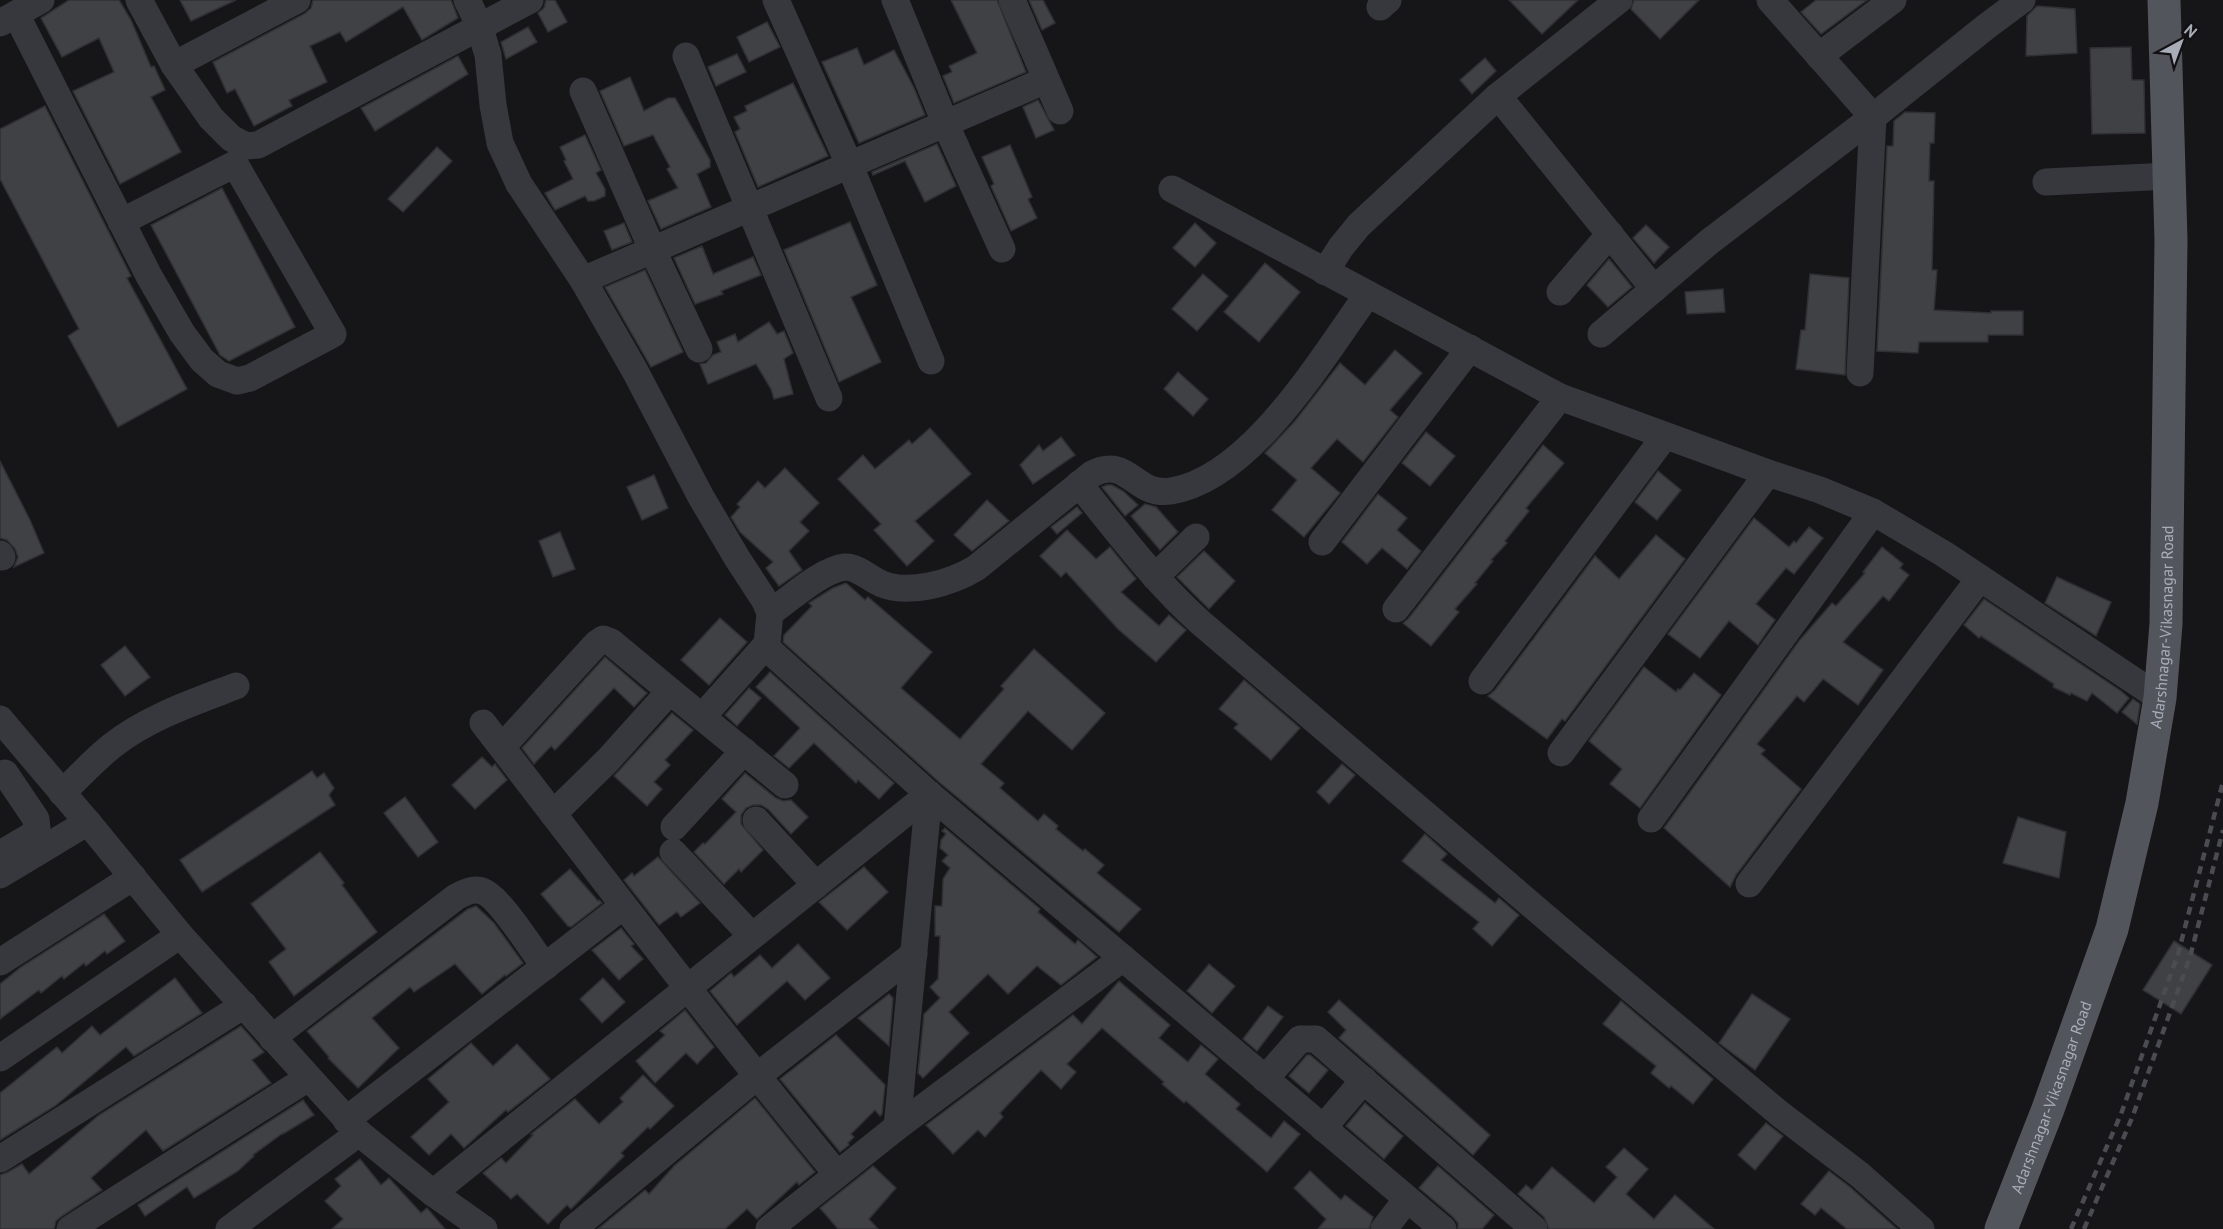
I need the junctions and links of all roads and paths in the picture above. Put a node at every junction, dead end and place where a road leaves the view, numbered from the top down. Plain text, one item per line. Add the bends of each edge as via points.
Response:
1 (41, 0) edge
2 (139, 0) edge
3 (297, 0) edge
4 (467, 0) edge
5 (530, 0) edge
6 (776, 0) edge
7 (895, 0) edge
8 (1012, 0) edge
9 (1619, 0) edge
10 (1770, 0) edge
11 (1893, 0) edge
12 (2022, 0) edge
13 (2164, 0) edge
14 (8, 19) edge
15 (479, 25) junction
16 (686, 56) dead end
17 (1819, 56) junction
18 (174, 65) junction
19 (1046, 80) junction
20 (583, 91) dead end
21 (1498, 96) junction
22 (1060, 111) dead end
23 (1873, 117) junction
24 (946, 125) junction
25 (849, 164) junction
26 (2169, 176) junction
27 (2046, 182) dead end
28 (1172, 189) dead end
29 (750, 208) junction
30 (121, 222) junction
31 (1610, 234) junction
32 (1002, 249) dead end
33 (653, 251) junction
34 (1325, 272) junction
35 (584, 280) junction
36 (1654, 289) junction
37 (1560, 292) dead end
38 (1368, 294) junction
39 (1600, 334) dead end
40 (1470, 348) junction
41 (699, 349) dead end
42 (931, 361) dead end
43 (1860, 373) dead end
44 (1560, 397) junction
45 (829, 398) dead end
46 (1665, 436) junction
47 (1768, 473) junction
48 (1079, 484) junction
49 (1873, 512) junction
50 (1196, 537) dead end
51 (1322, 542) dead end
52 (1155, 577) junction
53 (1980, 578) junction
54 (1395, 609) dead end
55 (770, 613) junction
56 (767, 644) junction
57 (1482, 681) dead end
58 (236, 686) dead end
59 (669, 691) junction
60 (2160, 698) junction
61 (702, 717) junction
62 (0, 719) edge
63 (483, 723) dead end
64 (502, 747) junction
65 (744, 751) junction
66 (1561, 753) dead end
67 (31, 757) junction
68 (2, 775) edge
69 (785, 785) dead end
70 (62, 793) junction
71 (929, 794) junction
72 (553, 814) junction
73 (1651, 819) dead end
74 (756, 820) dead end
75 (88, 822) junction
76 (0, 854) edge
77 (0, 875) edge
78 (133, 877) junction
79 (816, 885) junction
80 (1749, 885) dead end
81 (623, 906) junction
82 (180, 935) junction
83 (752, 936) junction
84 (914, 954) junction
85 (1123, 958) junction
86 (0, 962) edge
87 (544, 967) junction
88 (688, 987) junction
89 (244, 1005) junction
90 (272, 1038) junction
91 (0, 1058) edge
92 (756, 1077) junction
93 (308, 1078) junction
94 (1265, 1079) junction
95 (1364, 1080) junction
96 (352, 1126) junction
97 (897, 1127) junction
98 (1323, 1128) junction
99 (0, 1159) edge
100 (837, 1174) junction
101 (433, 1192) junction
102 (1407, 1199) junction
103 (70, 1229) edge
104 (229, 1229) edge
105 (484, 1229) edge
106 (573, 1229) edge
107 (769, 1229) edge
108 (1384, 1229) edge
109 (1443, 1229) edge
110 (1534, 1229) edge
111 (1921, 1229) edge
112 (2001, 1229) edge

1 - 14 street
2 - 18 street
3 - 18 street
4 - 15 street
5 - 15 street
6 - 25 street
7 - 24 street
8 - 19 street
9 - 21 street
10 - 17 street
11 - 17 street
12 - 23 street
13 - 26 main road, Adarshnagar-Vikasnagar Road
14 - 30 street
15 - 18 street via 258,145 246,146 231,138 211,118
15 - 35 street via 488,55 500,143 519,184
16 - 29 street
17 - 23 street
19 - 22 street
19 - 24 street
20 - 33 street
21 - 31 street
21 - 34 street via 1359,225
23 - 36 street
23 - 43 street
24 - 25 street
24 - 32 street
25 - 29 street
25 - 42 street
26 - 27 street
26 - 60 main road, Adarshnagar-Vikasnagar Road via 2169,452 2166,624
28 - 34 street
29 - 33 street
29 - 45 street
30 - 30 street via 182,333 218,374 237,381 250,378 333,334 235,164
31 - 36 street
31 - 37 street
33 - 35 street
33 - 41 street
34 - 38 street
35 - 55 street via 701,497
36 - 39 street
38 - 40 street
38 - 48 street via 1264,432 1202,480 1165,492 1140,485 1111,467
40 - 44 street
40 - 51 street
44 - 46 street
44 - 54 street
46 - 47 street
46 - 57 street
47 - 49 street
47 - 66 street
48 - 52 street
48 - 55 street via 964,575 897,588 848,567 835,569
49 - 53 street
49 - 73 street
50 - 52 street
52 - 111 street via 1201,623 1531,905
53 - 60 street
53 - 80 street
55 - 56 street
56 - 61 street
56 - 71 street via 770,651
58 - 70 street via 134,731 114,744
59 - 61 street
59 - 64 street via 603,639
59 - 72 street via 609,760
60 - 112 main road, Adarshnagar-Vikasnagar Road via 2142,803 2112,929
61 - 65 street
62 - 67 street
63 - 64 street
64 - 72 street
65 - 69 street
65 - 83 street via 674,840
67 - 68 street
67 - 70 street
68 - 76 street via 36,819 37,828 31,836
70 - 75 street
71 - 79 street
71 - 84 street
71 - 85 street
72 - 81 street
74 - 79 street
75 - 77 street
75 - 78 street
78 - 82 street
78 - 86 street
79 - 83 street
81 - 87 street
81 - 88 street
82 - 89 street
82 - 91 street
83 - 88 street
84 - 92 street
84 - 97 street
85 - 94 street
85 - 97 street
87 - 90 street via 494,898 481,890 467,891
87 - 96 street
88 - 92 street
88 - 101 street
89 - 90 street
89 - 99 street
90 - 93 street
92 - 100 street
92 - 106 street
93 - 96 street
93 - 103 street
94 - 95 street via 1300,1040 1309,1038 1316,1039
94 - 98 street
95 - 98 street
95 - 110 street
96 - 101 street
96 - 104 street
97 - 100 street
98 - 102 street
100 - 107 street
101 - 105 street
102 - 108 street
102 - 109 street

